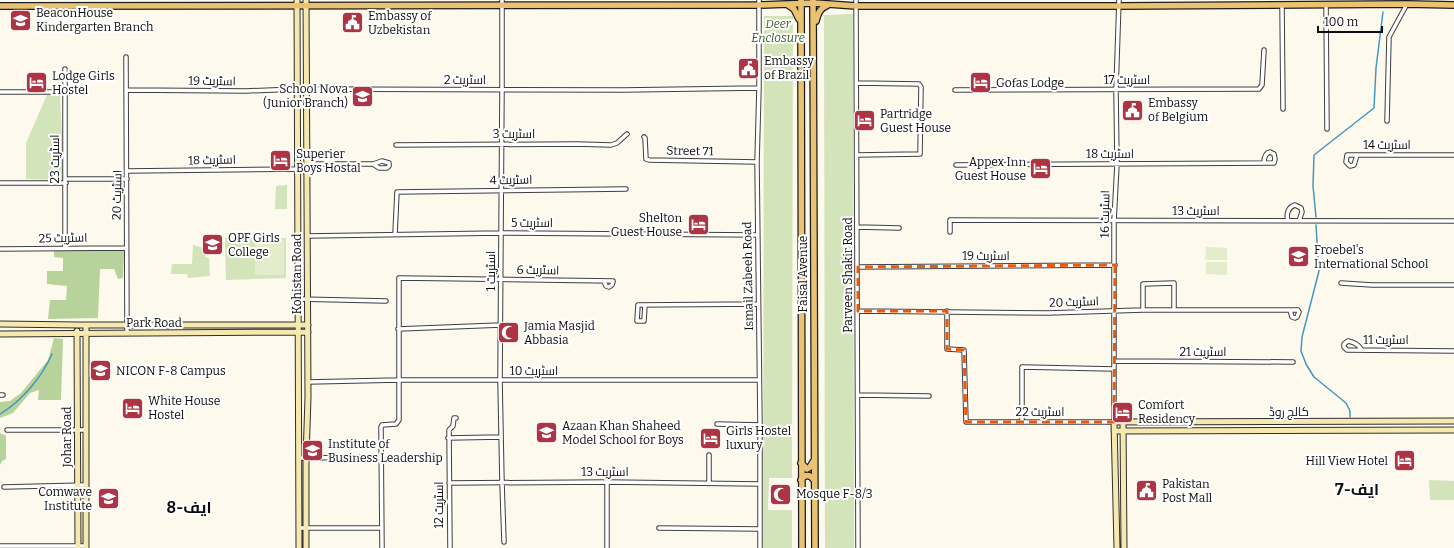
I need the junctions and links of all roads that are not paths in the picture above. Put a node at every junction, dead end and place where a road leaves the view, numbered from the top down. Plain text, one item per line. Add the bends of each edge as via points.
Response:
1 (1119, 0) edge
2 (759, 2) edge
3 (801, 2) edge
4 (813, 2) edge
5 (856, 2) edge
6 (297, 3) edge
7 (306, 3) edge
8 (502, 3) edge
9 (784, 4) junction
10 (835, 4) junction
11 (1326, 4) junction
12 (1408, 4) junction
13 (1282, 5) junction
14 (1454, 5) edge
15 (0, 6) edge
16 (1119, 6) junction
17 (801, 29) junction
18 (814, 31) junction
19 (1264, 50) dead end
20 (126, 57) dead end
21 (65, 69) dead end
22 (857, 83) junction
23 (759, 88) junction
24 (297, 89) junction
25 (307, 89) junction
26 (126, 90) junction
27 (502, 90) junction
28 (955, 90) dead end
29 (1116, 90) junction
30 (0, 92) edge
31 (65, 92) junction
32 (1283, 109) dead end
33 (1388, 121) dead end
34 (1327, 129) dead end
35 (627, 134) dead end
36 (644, 137) dead end
37 (502, 144) junction
38 (396, 145) dead end
39 (1357, 155) dead end
40 (1454, 155) edge
41 (858, 156) junction
42 (757, 162) junction
43 (1264, 163) dead end
44 (373, 164) dead end
45 (1117, 164) junction
46 (956, 165) dead end
47 (307, 166) junction
48 (298, 169) junction
49 (127, 171) junction
50 (127, 179) junction
51 (66, 181) junction
52 (0, 183) edge
53 (626, 189) dead end
54 (501, 191) junction
55 (1114, 221) junction
56 (1288, 221) junction
57 (1298, 221) junction
58 (1454, 221) edge
59 (857, 227) junction
60 (899, 228) dead end
61 (950, 232) dead end
62 (501, 233) junction
63 (395, 234) junction
64 (757, 235) junction
65 (307, 236) junction
66 (65, 248) junction
67 (126, 248) junction
68 (0, 249) edge
69 (1115, 265) junction
70 (858, 267) junction
71 (501, 279) junction
72 (604, 281) dead end
73 (1341, 283) dead end
74 (1454, 285) edge
75 (298, 299) junction
76 (307, 300) junction
77 (386, 301) dead end
78 (758, 304) junction
79 (645, 305) junction
80 (1143, 310) junction
81 (1174, 310) junction
82 (1290, 310) dead end
83 (858, 311) junction
84 (947, 311) junction
85 (1115, 311) junction
86 (0, 324) edge
87 (76, 325) junction
88 (86, 325) junction
89 (127, 325) junction
90 (298, 325) junction
91 (308, 325) junction
92 (501, 325) junction
93 (398, 329) junction
94 (298, 332) junction
95 (308, 332) junction
96 (77, 333) junction
97 (86, 333) junction
98 (127, 333) junction
99 (0, 334) edge
100 (1361, 349) dead end
101 (1454, 351) edge
102 (1114, 361) junction
103 (1293, 362) dead end
104 (1114, 368) junction
105 (399, 380) junction
106 (500, 380) junction
107 (759, 380) junction
108 (298, 382) junction
109 (308, 382) junction
110 (858, 395) junction
111 (929, 396) dead end
112 (298, 398) junction
113 (308, 398) junction
114 (456, 418) dead end
115 (1454, 421) edge
116 (1022, 422) junction
117 (1114, 422) junction
118 (1123, 422) junction
119 (717, 424) dead end
120 (760, 424) junction
121 (7, 430) dead end
122 (77, 430) junction
123 (86, 430) junction
124 (1454, 430) edge
125 (1114, 431) junction
126 (1124, 431) junction
127 (501, 437) junction
128 (448, 438) junction
129 (709, 454) dead end
130 (382, 457) junction
131 (299, 458) junction
132 (306, 458) junction
133 (801, 462) junction
134 (814, 462) junction
135 (801, 480) junction
136 (814, 480) junction
137 (607, 482) junction
138 (709, 482) junction
139 (450, 483) junction
140 (502, 483) junction
141 (760, 484) junction
142 (78, 485) junction
143 (86, 485) junction
144 (4, 487) dead end
145 (299, 528) junction
146 (306, 528) junction
147 (382, 528) junction
148 (659, 528) dead end
149 (759, 529) junction
150 (504, 542) dead end
151 (0, 546) edge
152 (78, 547) edge
153 (86, 547) edge
154 (299, 548) edge
155 (306, 548) edge
156 (382, 548) edge
157 (450, 548) edge
158 (607, 548) edge
159 (760, 548) edge
160 (802, 548) edge
161 (815, 548) edge
162 (858, 548) edge
163 (1117, 548) edge
164 (1124, 548) edge

1 - 16 street
2 - 8 main road
2 - 9 main road
2 - 23 street, Ismail Zabeeh Road
3 - 4 main road
3 - 9 main road
3 - 17 main road, Faisal Avenue
4 - 10 main road
4 - 18 main road, Faisal Avenue
5 - 10 main road
5 - 16 main road
5 - 22 street, Parveen Shakir Road
6 - 7 main road
6 - 15 main road
6 - 24 street, Kohistan Road
7 - 8 main road
7 - 25 street, Kohistan Road
8 - 27 street, اسٹریٹ 1
9 - 17 main road via 793,7 797,12
10 - 18 main road via 819,11
11 - 12 main road
11 - 13 main road
11 - 34 street
12 - 14 main road
12 - 33 street via 1389,37
13 - 16 main road
13 - 32 street
16 - 29 street, اسٹریٹ 16
17 - 133 main road, Faisal Avenue
18 - 134 main road, Faisal Avenue
19 - 29 street, اسٹریٹ 17 via 1262,85 1259,89
20 - 26 street, اسٹریٹ 20
21 - 31 street, اسٹریٹ 23
22 - 41 street, Parveen Shakir Road
22 - 41 street via 920,85 920,154
23 - 27 street, اسٹریٹ 2
23 - 42 street, Ismail Zabeeh Road
24 - 25 street, اسٹریٹ 19
24 - 26 street, اسٹریٹ 19
24 - 48 street, Kohistan Road
25 - 27 street, اسٹریٹ 2
25 - 47 street, Kohistan Road
26 - 49 street, اسٹریٹ 20
27 - 37 street, اسٹریٹ 1
28 - 29 street, اسٹریٹ 17
29 - 45 street, اسٹریٹ 16
30 - 31 street
31 - 51 street, اسٹریٹ 23
35 - 37 street, اسٹریٹ 3 via 615,144 604,145
36 - 42 street, Street 71 via 646,159 649,160
37 - 38 street, اسٹریٹ 3
37 - 54 street, اسٹریٹ 1
39 - 40 street, اسٹریٹ 14 via 1354,165 1350,166 1346,162 1347,154
41 - 59 street, Parveen Shakir Road
42 - 64 street, Ismail Zabeeh Road
43 - 45 street, اسٹریٹ 18
44 - 47 street, اسٹریٹ 18
45 - 46 street, اسٹریٹ 18
45 - 55 street, اسٹریٹ 16
47 - 48 street, اسٹریٹ 18
47 - 65 street, Kohistan Road
48 - 49 street, اسٹریٹ 18
48 - 75 street, Kohistan Road
49 - 50 street, اسٹریٹ 20
50 - 51 street
50 - 67 street, اسٹریٹ 20
51 - 52 street
51 - 66 street, اسٹریٹ 23
53 - 54 street, اسٹریٹ 4
54 - 62 street, اسٹریٹ 1
54 - 63 street, اسٹریٹ 4 via 397,192
55 - 56 street, اسٹریٹ 13
55 - 61 street, اسٹریٹ 13 via 950,220
55 - 69 street, اسٹریٹ 16
56 - 57 street, اسٹریٹ 13
56 - 57 street via 1288,211 1295,205 1301,208 1302,212
57 - 58 street, اسٹریٹ 13
59 - 60 street
59 - 70 street, Parveen Shakir Road
62 - 63 street, اسٹریٹ 5
62 - 64 street, اسٹریٹ 5
62 - 71 street, اسٹریٹ 1
63 - 65 street, اسٹریٹ 5
64 - 78 street, Ismail Zabeeh Road
65 - 76 street, Kohistan Road
66 - 67 street, اسٹریٹ 25
66 - 68 street, اسٹریٹ 25
67 - 89 street, اسٹریٹ 20
69 - 70 street, اسٹریٹ 19
69 - 85 street, اسٹریٹ 16
70 - 83 street, Parveen Shakir Road
71 - 72 street, اسٹریٹ 6
71 - 92 street, اسٹریٹ 1
71 - 93 street, اسٹریٹ 6 via 398,278
73 - 74 street
75 - 76 street
75 - 90 street, Kohistan Road
76 - 77 street
76 - 91 street, Kohistan Road
78 - 79 street
78 - 107 street, Ismail Zabeeh Road
79 - 79 street via 644,321 637,321 638,305
80 - 81 street, اسٹریٹ 20
80 - 81 street via 1143,284 1174,283
80 - 85 street, اسٹریٹ 20
81 - 82 street, اسٹریٹ 20
83 - 84 street, اسٹریٹ 20
83 - 110 street, Parveen Shakir Road
84 - 85 street, اسٹریٹ 20
84 - 116 street, اسٹریٹ 22 via 946,348 964,350 966,422
85 - 102 street, اسٹریٹ 16
86 - 87 street, Park Road
87 - 88 street, Park Road
87 - 96 street, Johar Road
88 - 89 street, Park Road
88 - 97 street, Johar Road
89 - 90 street, Park Road
89 - 98 street, اسٹریٹ 20
90 - 91 street, Park Road
90 - 94 street, Kohistan Road
91 - 95 street, Kohistan Road
92 - 93 street
92 - 106 street, اسٹریٹ 1
93 - 105 street
94 - 95 street, Park Road
94 - 98 street, Park Road
94 - 108 street, Kohistan Road
95 - 109 street, Kohistan Road
96 - 97 street, Park Road
96 - 99 street, Park Road
96 - 122 street, Johar Road
97 - 98 street, Park Road
97 - 123 street, Johar Road
100 - 101 street, اسٹریٹ 11 via 1352,342 1344,344 1347,350
102 - 103 street, اسٹریٹ 21
102 - 104 street, اسٹریٹ 16
104 - 116 street via 1022,367
104 - 117 street, اسٹریٹ 16
105 - 106 street, اسٹریٹ 10
105 - 109 street, اسٹریٹ 10
105 - 130 street via 398,423 381,427
106 - 107 street, اسٹریٹ 10
106 - 127 street, اسٹریٹ 1
107 - 120 street, Ismail Zabeeh Road
108 - 109 street
108 - 112 street, Kohistan Road
109 - 113 street, Kohistan Road
110 - 111 street
110 - 162 street, Parveen Shakir Road
112 - 113 street
112 - 131 street, Kohistan Road
113 - 132 street, Kohistan Road
114 - 128 street, اسٹریٹ 12 via 449,430
115 - 118 street, کالج روڈ
116 - 117 street, اسٹریٹ 22
117 - 118 street, کالج روڈ
117 - 125 street
118 - 126 street
119 - 120 street
120 - 141 street, Ismail Zabeeh Road
121 - 122 street
122 - 123 street
122 - 142 street, Johar Road
123 - 143 street, Johar Road
124 - 126 street, کالج روڈ
125 - 126 street, کالج روڈ
125 - 163 street
126 - 164 street
127 - 128 street
127 - 140 street, اسٹریٹ 1
128 - 139 street, اسٹریٹ 12
129 - 138 street
130 - 132 street
130 - 147 street
131 - 132 street
131 - 145 street, Kohistan Road
132 - 146 street, Kohistan Road
133 - 134 main road via 807,469
133 - 135 main road, Faisal Avenue
134 - 136 main road, Faisal Avenue
135 - 136 main road via 807,475
135 - 160 main road, Faisal Avenue
136 - 161 main road, Faisal Avenue
137 - 138 street, اسٹریٹ 13
137 - 140 street, اسٹریٹ 13
137 - 158 street
138 - 141 street, اسٹریٹ 13
139 - 140 street, اسٹریٹ 13
139 - 157 street, اسٹریٹ 12
140 - 150 street, اسٹریٹ 1
141 - 149 street, Ismail Zabeeh Road
142 - 143 street
142 - 144 street
142 - 152 street, Johar Road
143 - 153 street, Johar Road
145 - 146 street
145 - 154 street, Kohistan Road
146 - 147 street
146 - 155 street, Kohistan Road
147 - 156 street
148 - 149 street
149 - 159 street, Ismail Zabeeh Road
151 - 152 street
152 - 153 street

